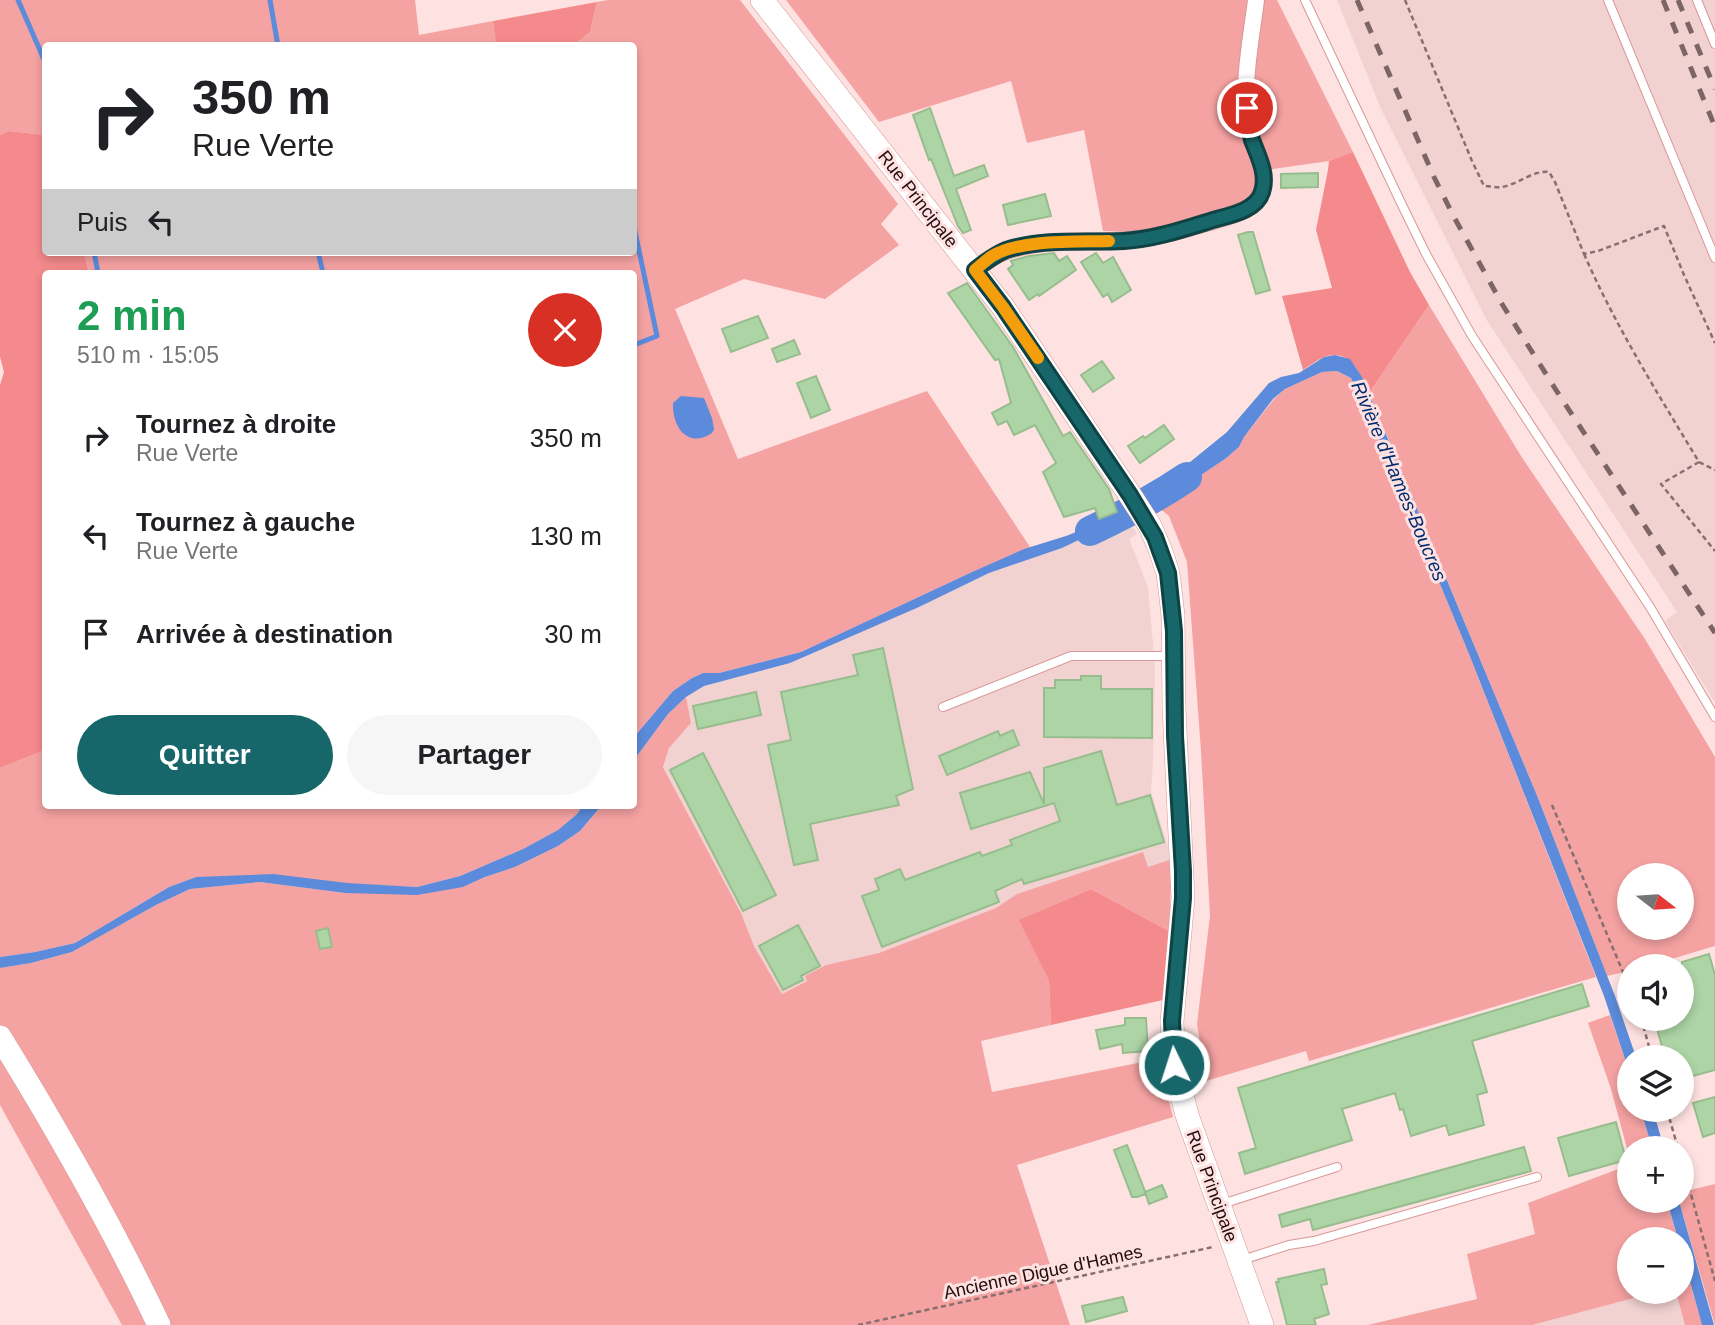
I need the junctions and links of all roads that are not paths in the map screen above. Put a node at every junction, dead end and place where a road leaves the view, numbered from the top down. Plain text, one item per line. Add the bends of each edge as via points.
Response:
1 (762, 0) edge
2 (1256, 0) edge
3 (1305, 0) edge
4 (1608, 0) edge
5 (1697, 0) edge
6 (1715, 44) edge
7 (1715, 258) edge
8 (975, 270) junction
9 (1174, 656) junction
10 (943, 706) dead end
11 (1715, 717) edge
12 (0, 1037) edge
13 (1337, 1167) dead end
14 (1537, 1177) dead end
15 (1219, 1204) junction
16 (1236, 1252) junction
17 (159, 1325) edge
18 (1262, 1325) edge

1 - 8 street, Rue Principale
2 - 8 street via 1247,100 1264,185 1256,202 1237,214 1147,238 1015,248 993,256
3 - 11 lane via 1426,254 1472,336 1650,607
4 - 7 lane
5 - 6 lane
8 - 9 street, Rue Principale via 1150,526 1168,573
9 - 10 lane via 1071,656
9 - 15 street, Rue Principale via 1183,898 1172,1010 1174,1065
12 - 17 street via 84,1179
13 - 15 lane
14 - 16 lane via 1314,1241
15 - 16 street, Rue Principale
16 - 18 street, Rue Principale

